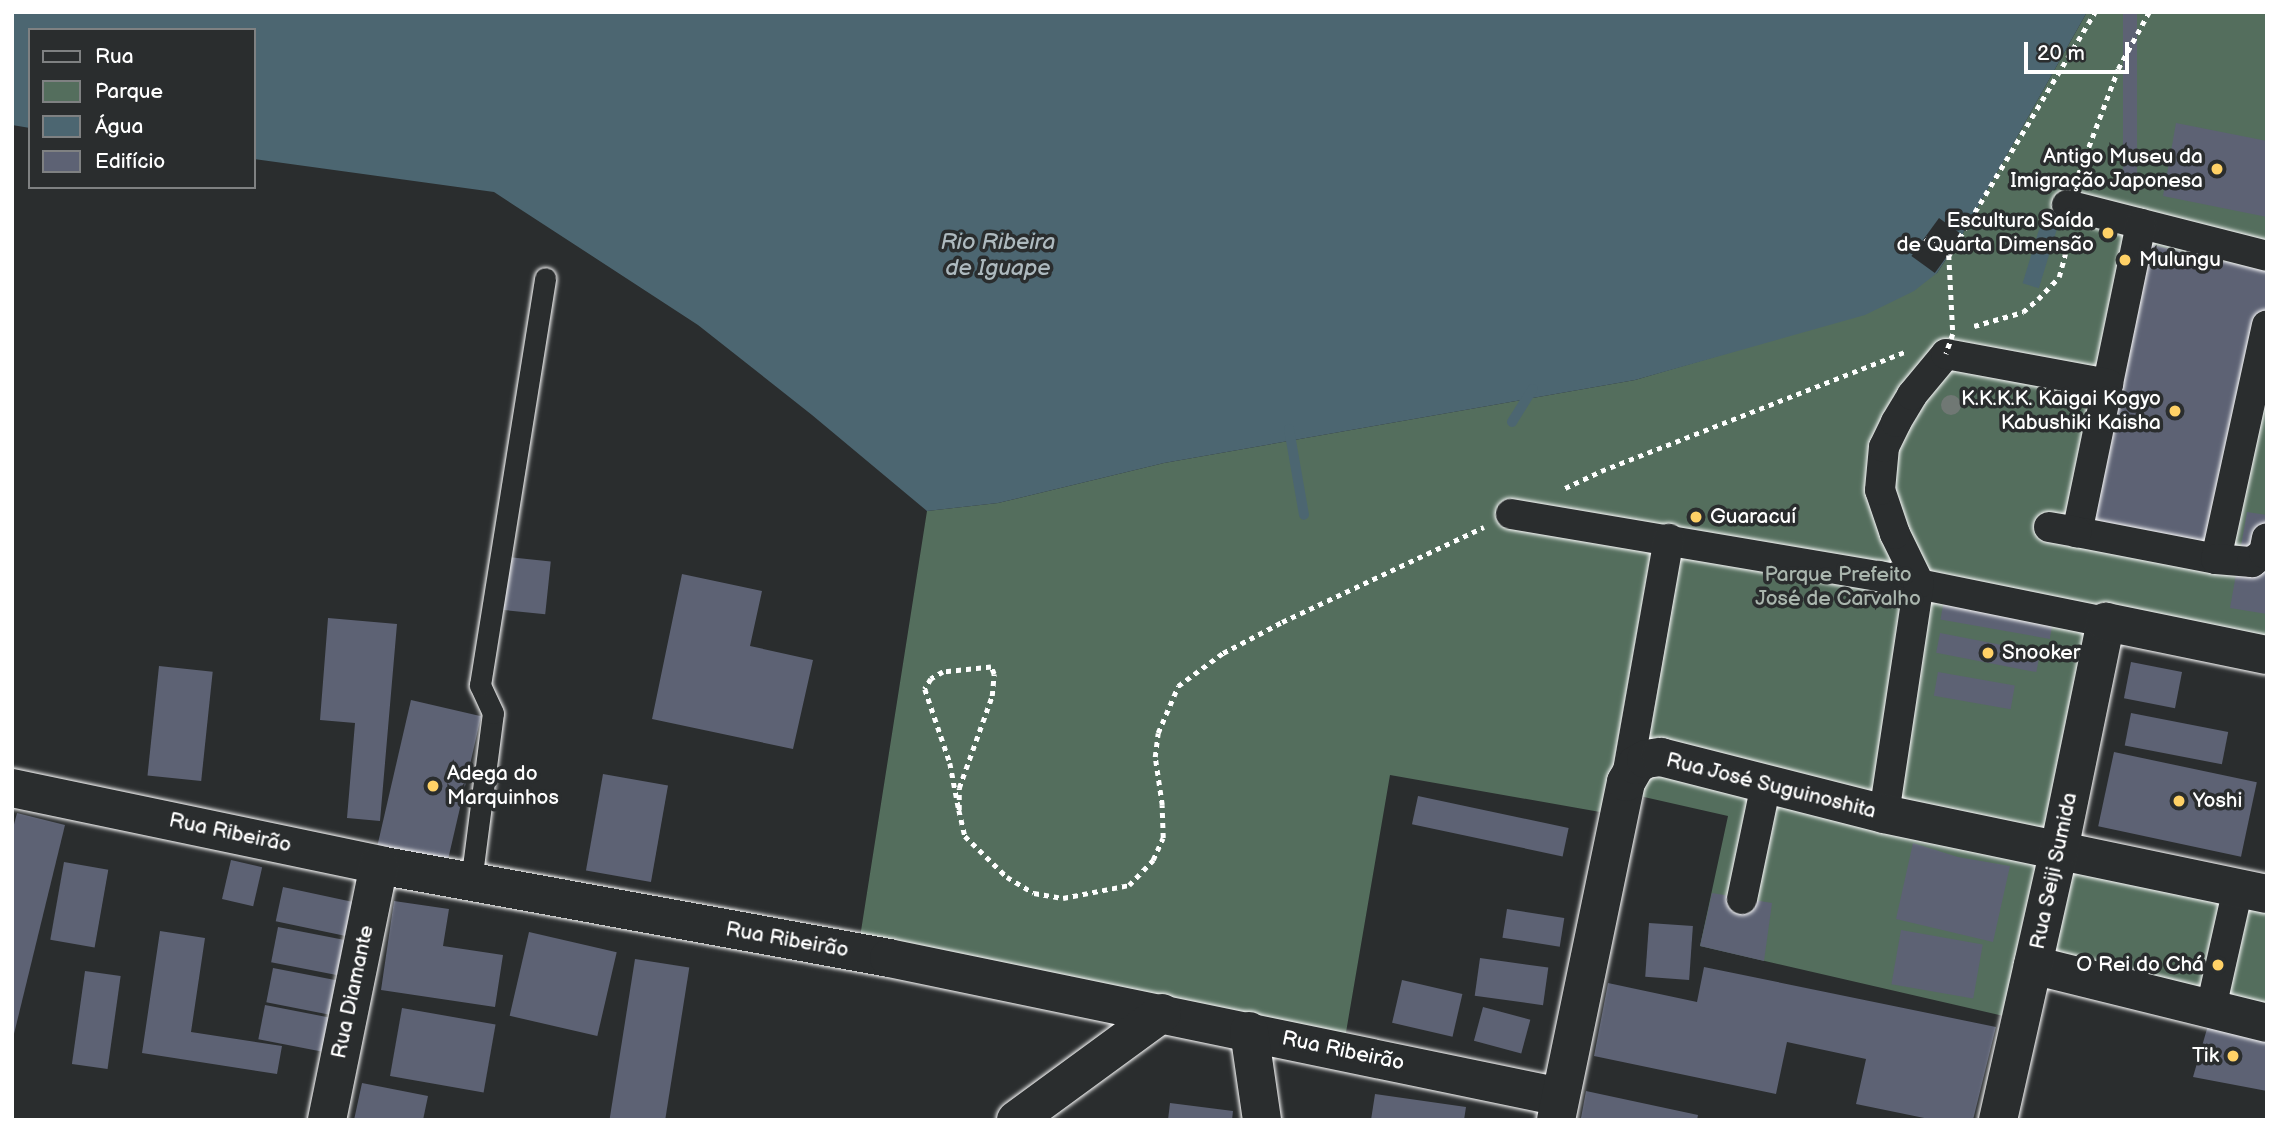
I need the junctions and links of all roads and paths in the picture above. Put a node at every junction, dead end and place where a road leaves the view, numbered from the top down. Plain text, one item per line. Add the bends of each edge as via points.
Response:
1 (2095, 12) edge
2 (2067, 205) dead end
3 (2141, 224) junction
4 (1925, 238) dead end
5 (1949, 255) junction
6 (2267, 256) edge
7 (545, 278) dead end
8 (2267, 325) edge
9 (1946, 354) junction
10 (2108, 384) junction
11 (1511, 514) dead end
12 (2267, 538) edge
13 (1669, 539) junction
14 (2216, 559) junction
15 (1919, 583) junction
16 (2106, 621) junction
17 (2267, 655) edge
18 (1626, 782) junction
19 (1766, 784) junction
20 (12, 788) edge
21 (959, 810) joint
22 (1884, 814) junction
23 (2059, 850) junction
24 (379, 865) junction
25 (471, 882) junction
26 (2253, 891) edge
27 (1742, 899) dead end
28 (2033, 965) junction
29 (2211, 1008) junction
30 (1162, 1013) junction
31 (2267, 1023) edge
32 (1250, 1031) junction
33 (1558, 1108) edge
34 (327, 1120) edge
35 (1016, 1120) edge
36 (1262, 1120) edge
37 (1998, 1120) edge

1 - 5 path
2 - 3 street
3 - 6 street
3 - 10 street
4 - 5 path, bridge
5 - 9 path, bridge via 1952,334
7 - 25 lane via 480,685 493,713
8 - 14 street
9 - 10 street
9 - 15 street via 1912,395 1884,447 1880,468 1882,502
10 - 14 street via 2063,530
11 - 13 street
12 - 14 street via 2264,553 2252,562
13 - 15 street
13 - 18 street
15 - 16 street
15 - 22 street
16 - 17 street
16 - 23 street, Rua Seiji Sumida
18 - 19 street, Rua José Suguinoshita via 1640,761 1661,757
18 - 33 street
19 - 22 street, Rua José Suguinoshita
19 - 27 street
20 - 24 street, Rua Ribeirão
21 - 21 path via 950,763 925,689 943,672 991,667 992,696 959,788
22 - 23 street, Rua José Suguinoshita
23 - 26 street, Rua José Suguinoshita
23 - 28 street, Rua Seiji Sumida
24 - 25 street, Rua Ribeirão
24 - 34 street, Rua Diamante
25 - 30 street, Rua Ribeirão
26 - 29 street
28 - 29 street
28 - 37 street, Rua Seiji Sumida
29 - 31 street
30 - 32 street, Rua Ribeirão
30 - 35 street
32 - 33 street, Rua Ribeirão
32 - 36 street

